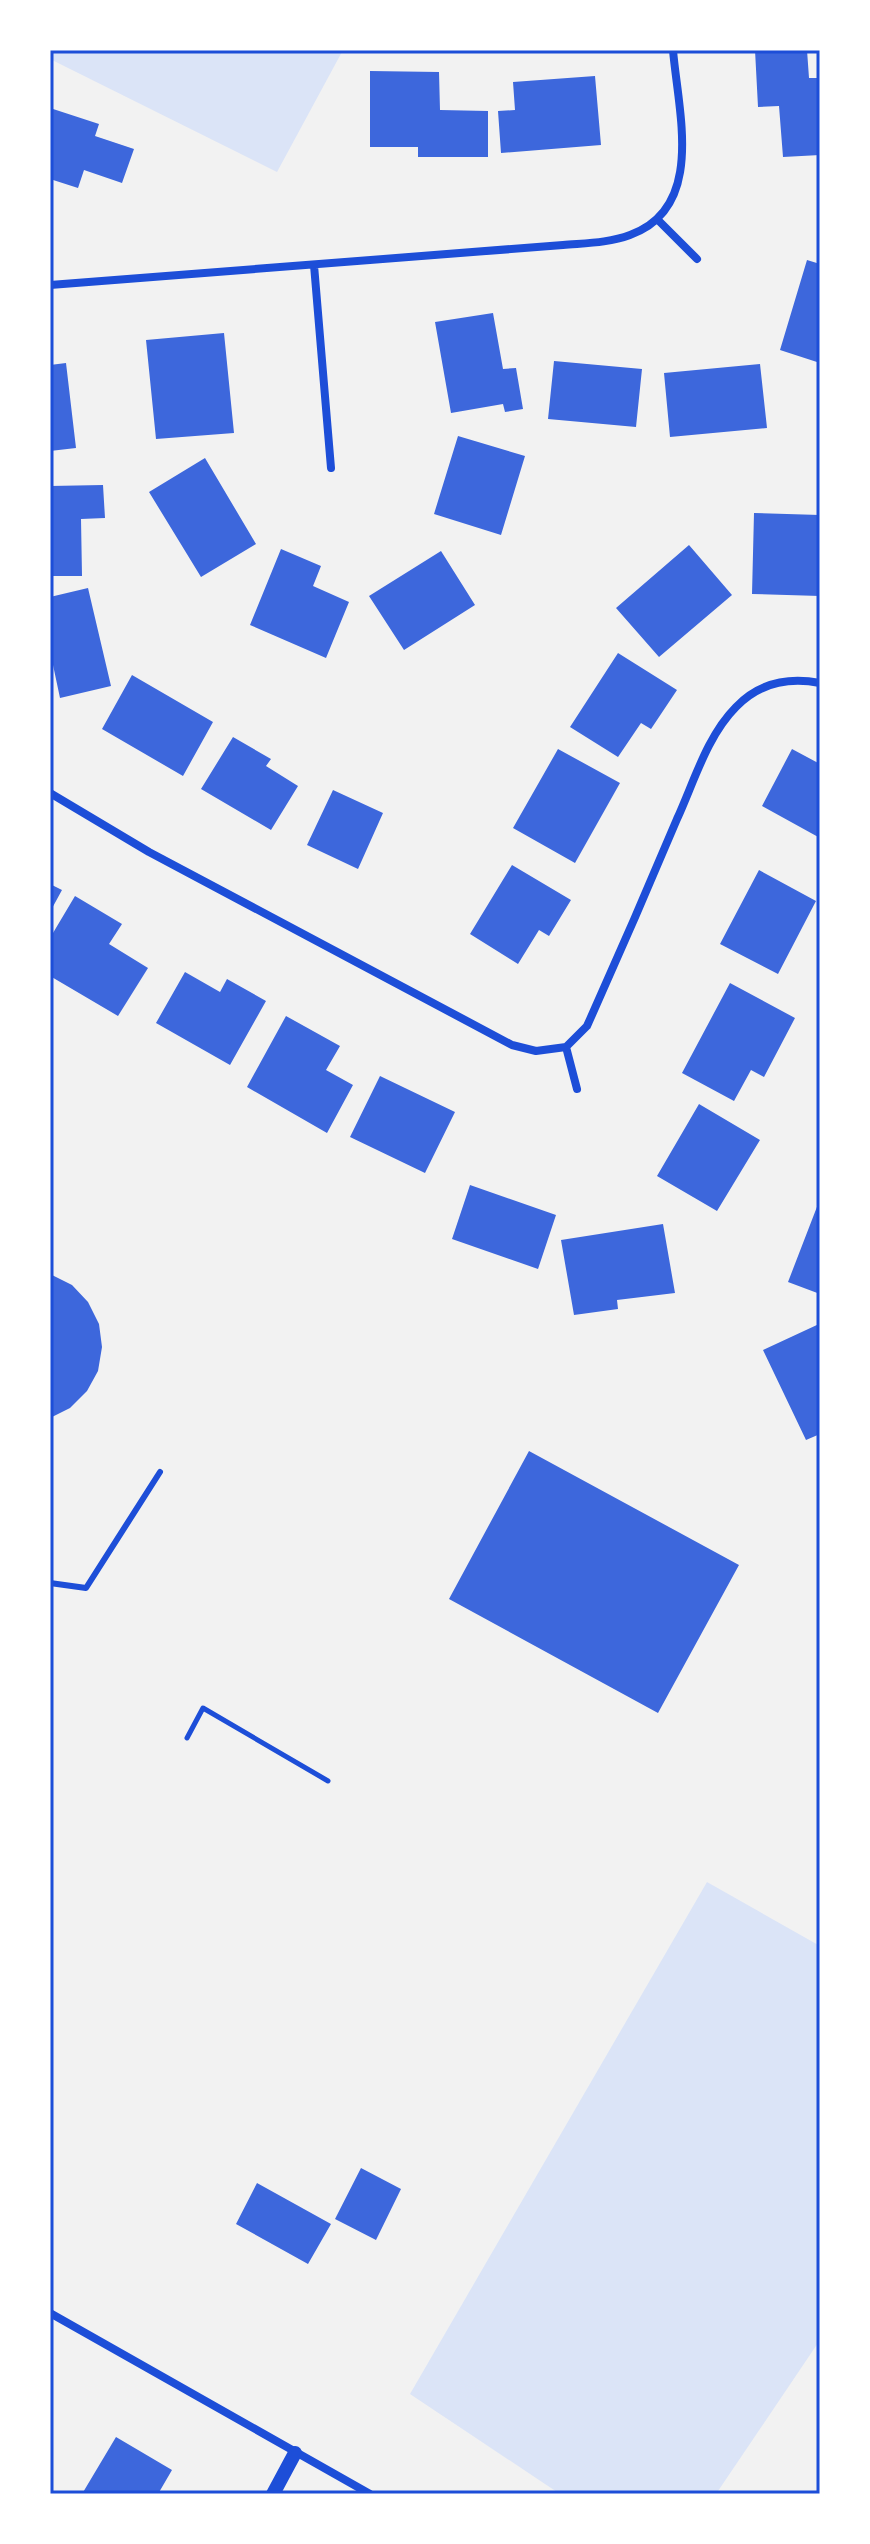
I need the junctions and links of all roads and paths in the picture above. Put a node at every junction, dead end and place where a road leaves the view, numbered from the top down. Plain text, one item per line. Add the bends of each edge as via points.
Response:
1 (673, 50) edge
2 (658, 220) junction
3 (697, 259) dead end
4 (314, 265) junction
5 (50, 285) edge
6 (331, 468) dead end
7 (820, 683) edge
8 (50, 793) edge
9 (566, 1047) junction
10 (577, 1089) dead end
11 (160, 1472) dead end
12 (50, 1583) edge
13 (187, 1738) dead end
14 (328, 1781) dead end
15 (50, 2313) edge
16 (295, 2453) junction
17 (273, 2494) edge
18 (370, 2494) edge

1 - 2 street via 682,168 675,193
2 - 3 street
2 - 4 street via 633,234 599,242
4 - 5 street
4 - 6 street
7 - 9 street via 789,681 759,689 723,722 587,1026
8 - 9 street via 512,1045 536,1051
9 - 10 street
11 - 12 lane via 86,1588
13 - 14 path via 203,1708
15 - 16 street
16 - 17 street
16 - 18 street

